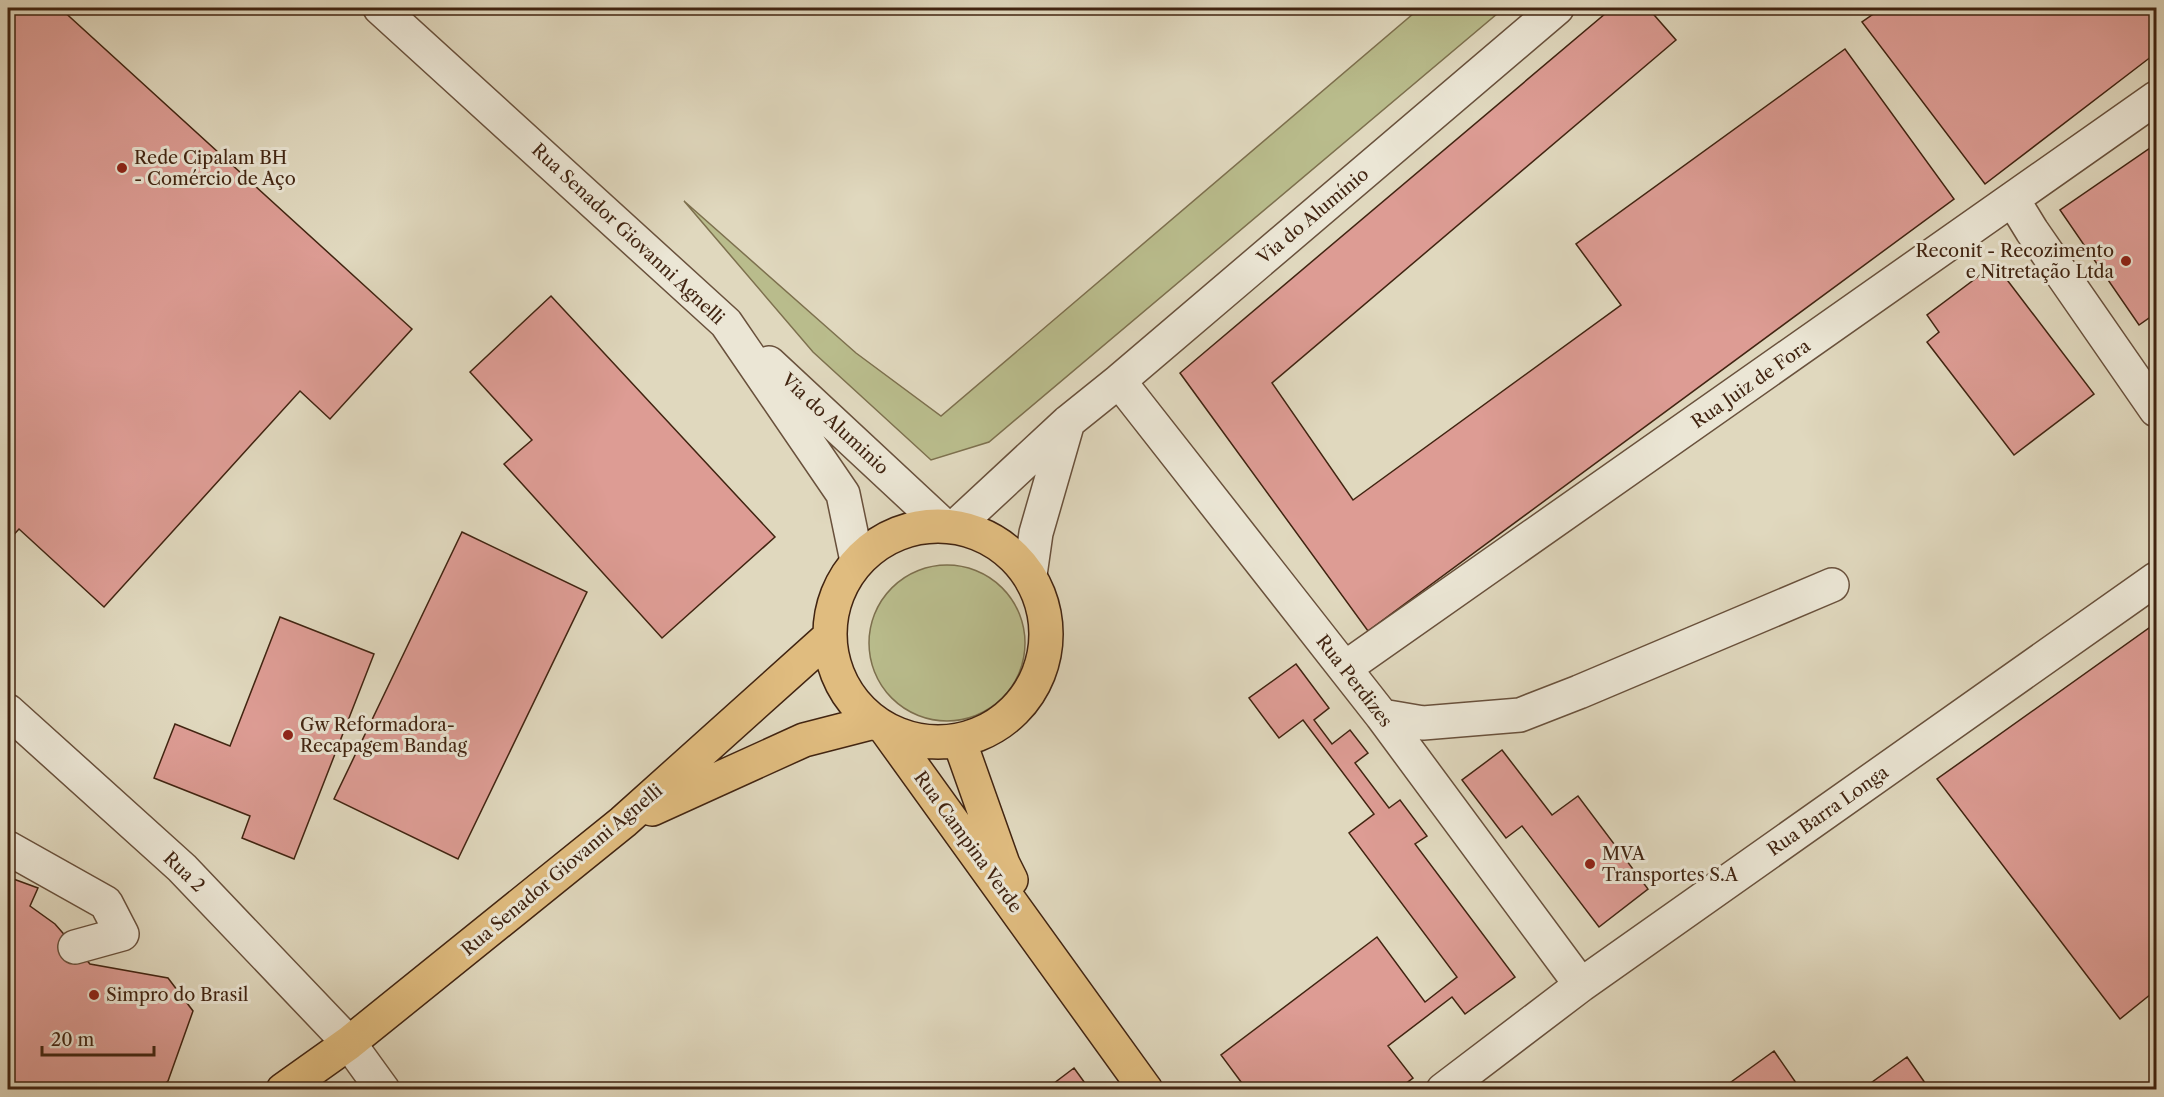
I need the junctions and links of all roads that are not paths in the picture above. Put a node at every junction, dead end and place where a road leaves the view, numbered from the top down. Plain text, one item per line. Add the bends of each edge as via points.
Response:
1 (380, 8) edge
2 (1557, 8) edge
3 (2157, 98) edge
4 (2013, 200) junction
5 (726, 323) junction
6 (1119, 381) junction
7 (2157, 410) edge
8 (1068, 422) junction
9 (950, 526) junction
10 (857, 561) junction
11 (1030, 575) junction
12 (2157, 579) edge
13 (1832, 585) dead end
14 (830, 637) junction
15 (1345, 668) junction
16 (8, 711) edge
17 (1382, 716) junction
18 (880, 725) junction
19 (959, 740) junction
20 (623, 822) junction
21 (8, 848) edge
22 (75, 947) dead end
23 (1051, 956) junction
24 (1581, 985) junction
25 (349, 1043) junction
26 (283, 1089) edge
27 (383, 1089) edge
28 (1146, 1089) edge
29 (1443, 1089) edge

1 - 5 street, Rua Senador Giovanni Agnelli
2 - 6 street, Via do Alumínio
3 - 4 street, Rua Juiz de Fora
4 - 7 street
4 - 15 street, Rua Juiz de Fora
5 - 9 street, Via do Aluminio
5 - 10 street, Rua Senador Giovanni Agnelli via 843,494
6 - 8 street, Via do Alumínio
6 - 15 street, Rua Perdizes
8 - 9 street, Via do Alumínio
8 - 11 street via 1036,533
9 - 10 main road, Rua Campina Verde via 911,528 881,541
9 - 11 main road via 985,536 1010,552
10 - 14 main road, Rua Campina Verde via 832,610
11 - 19 main road via 1043,604 1047,636 1043,668 1028,696 1006,720 978,736
12 - 24 street, Rua Barra Longa
13 - 17 street via 1520,715 1423,723
14 - 18 main road, Rua Campina Verde via 842,684 856,705
14 - 20 main road, Rua Senador Giovanni Agnelli
15 - 17 street, Rua Perdizes
16 - 25 street, Rua 2 via 182,868
17 - 24 street, Rua Perdizes
18 - 19 main road via 915,740
18 - 20 main road via 804,740
18 - 23 main road, Rua Campina Verde
19 - 23 main road, Rua Campina Verde via 1003,864
20 - 25 main road, Rua Senador Giovanni Agnelli
21 - 22 street via 106,903 122,934
23 - 28 main road, Rua Campina Verde
24 - 29 street, Rua Barra Longa
25 - 26 main road, Rua Senador Giovanni Agnelli
25 - 27 street, Rua 2

